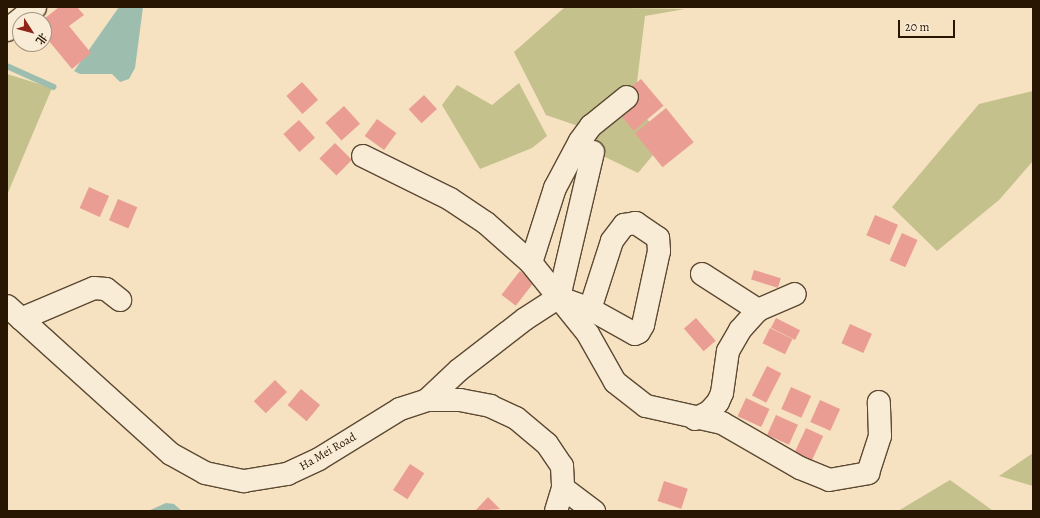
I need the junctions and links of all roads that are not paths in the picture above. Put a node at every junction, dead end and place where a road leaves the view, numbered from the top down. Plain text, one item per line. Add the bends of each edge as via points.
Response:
1 (35, 7) edge
2 (7, 30) edge
3 (627, 97) dead end
4 (593, 152) dead end
5 (363, 156) dead end
6 (531, 263) junction
7 (702, 274) dead end
8 (795, 294) dead end
9 (559, 297) junction
10 (120, 300) dead end
11 (590, 309) junction
12 (758, 310) junction
13 (14, 312) edge
14 (427, 400) junction
15 (879, 402) dead end
16 (695, 419) junction
17 (563, 488) junction
18 (556, 511) edge
19 (594, 511) edge

1 - 2 street
3 - 6 street via 591,126 580,141 555,188
4 - 9 street
5 - 6 street via 450,199 486,223
6 - 9 street
7 - 12 street
8 - 12 street
9 - 11 street
9 - 14 street via 525,319 459,370
9 - 16 street via 588,334 611,376 628,393 646,406
10 - 13 street via 106,289 94,288
11 - 11 street via 635,334 639,332 643,325 660,251 658,238 636,224 624,225 612,241
12 - 16 street via 740,330 728,351 722,393 718,402 709,412
13 - 14 street, Ha Mei Road via 171,454 192,468 217,477 244,481 272,478 293,472 394,413
14 - 17 street, Ha Mei Road via 445,398 476,403 516,418 538,435 555,454 562,466
15 - 16 street via 880,436 868,472 830,480 800,468 722,423
17 - 18 street, Ha Mei Road
17 - 19 street

